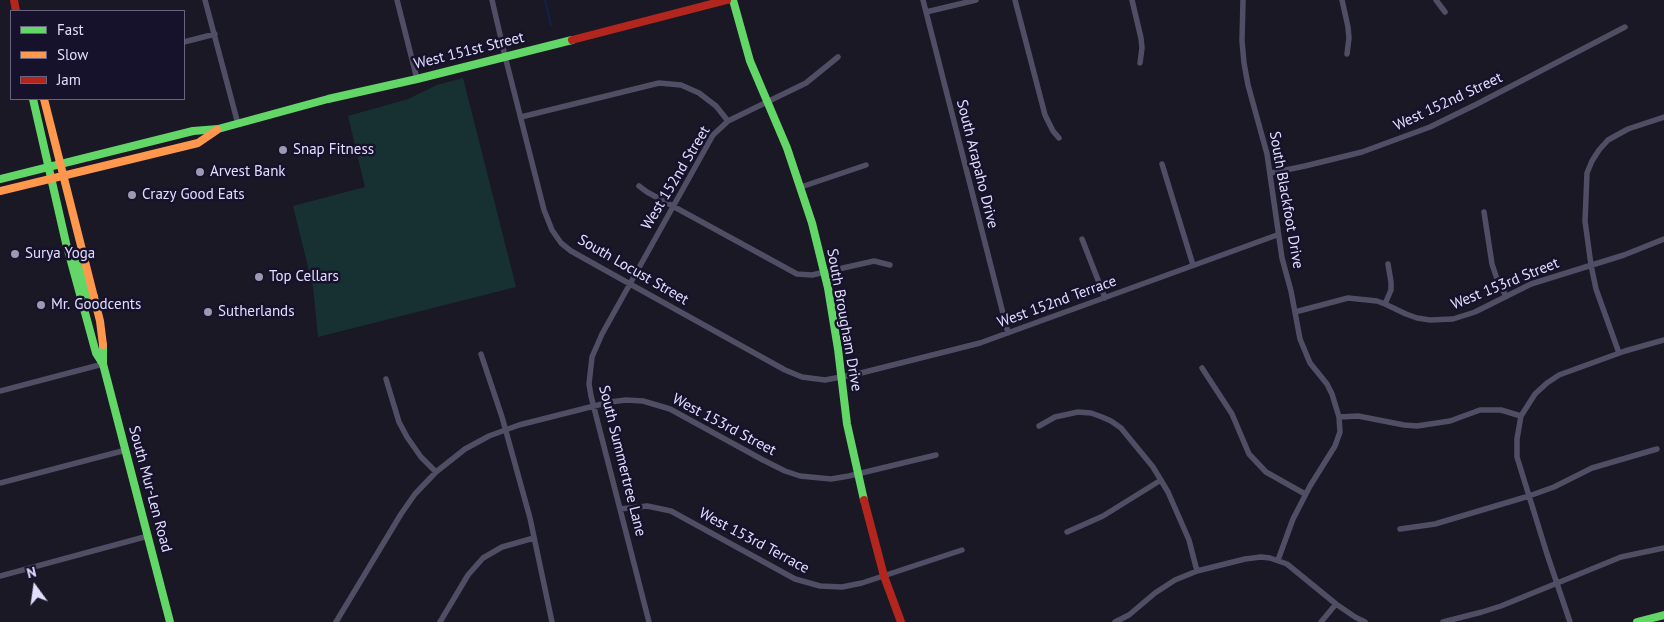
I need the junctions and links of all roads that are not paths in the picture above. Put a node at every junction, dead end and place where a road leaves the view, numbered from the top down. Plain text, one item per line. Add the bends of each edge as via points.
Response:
1 (204, 0) edge
2 (397, 0) edge
3 (492, 0) edge
4 (727, 0) edge
5 (733, 0) edge
6 (923, 0) edge
7 (976, 0) edge
8 (1015, 0) edge
9 (1132, 0) edge
10 (1243, 0) edge
11 (1342, 0) edge
12 (1436, 0) edge
13 (926, 12) junction
14 (1444, 12) dead end
15 (1626, 27) dead end
16 (215, 34) junction
17 (185, 42) edge
18 (1347, 54) dead end
19 (505, 56) junction
20 (838, 57) dead end
21 (1140, 63) dead end
22 (417, 79) junction
23 (33, 100) edge
24 (44, 100) edge
25 (767, 102) junction
26 (520, 116) junction
27 (1664, 117) edge
28 (728, 121) junction
29 (238, 124) junction
30 (218, 129) junction
31 (1059, 138) dead end
32 (61, 164) junction
33 (1162, 164) dead end
34 (866, 165) dead end
35 (48, 166) junction
36 (1271, 173) junction
37 (63, 176) junction
38 (0, 178) edge
39 (50, 179) junction
40 (638, 186) dead end
41 (801, 187) junction
42 (0, 191) edge
43 (673, 206) junction
44 (1484, 212) dead end
45 (1277, 235) junction
46 (1082, 239) dead end
47 (1664, 239) edge
48 (68, 253) junction
49 (1388, 264) dead end
50 (890, 265) dead end
51 (1193, 265) junction
52 (1591, 265) junction
53 (824, 272) junction
54 (630, 284) junction
55 (1506, 296) junction
56 (94, 297) junction
57 (1105, 298) junction
58 (1385, 304) junction
59 (1295, 312) junction
60 (1008, 333) junction
61 (1664, 340) edge
62 (1619, 353) junction
63 (481, 354) dead end
64 (103, 364) junction
65 (1202, 368) dead end
66 (841, 376) junction
67 (386, 379) dead end
68 (0, 391) edge
69 (594, 405) junction
70 (1521, 416) junction
71 (1339, 417) junction
72 (1039, 426) dead end
73 (505, 429) junction
74 (1657, 449) dead end
75 (126, 450) junction
76 (936, 455) dead end
77 (436, 472) junction
78 (857, 474) junction
79 (1161, 480) junction
80 (0, 483) edge
81 (1305, 494) junction
82 (1529, 496) junction
83 (620, 509) junction
84 (1400, 529) dead end
85 (1067, 532) dead end
86 (148, 536) junction
87 (534, 538) junction
88 (1664, 548) edge
89 (962, 550) dead end
90 (1278, 560) junction
91 (1197, 571) junction
92 (0, 576) edge
93 (884, 576) junction
94 (1557, 583) junction
95 (1336, 604) junction
96 (1664, 615) edge
97 (170, 622) edge
98 (336, 622) edge
99 (440, 622) edge
100 (552, 622) edge
101 (649, 622) edge
102 (901, 622) edge
103 (1115, 622) edge
104 (1322, 622) edge
105 (1365, 622) edge
106 (1442, 622) edge
107 (1570, 622) edge
108 (1636, 622) edge

1 - 16 street
2 - 22 street
3 - 19 street, South Locust Street
4 - 19 main road, West 151st Street
5 - 25 main road, South Brougham Drive via 742,35
6 - 13 street, South Arapaho Drive
7 - 13 street
8 - 31 street via 1044,115
9 - 21 street via 1141,38
10 - 36 street, South Blackfoot Drive via 1244,63
11 - 18 street via 1348,27
12 - 14 street
13 - 60 street, South Arapaho Drive
15 - 36 street, West 152nd Street via 1430,127 1362,152
16 - 17 street
16 - 29 street
19 - 22 main road, West 151st Street
19 - 26 street, South Locust Street
20 - 25 street, West 152nd Street via 806,83
22 - 29 main road, West 151st Street via 339,96
23 - 35 main road, South Mur-Len Road
24 - 32 main road, South Mur-Len Road
25 - 28 street, West 152nd Street
25 - 41 main road, South Brougham Drive
26 - 28 street via 659,83 681,85 700,93
26 - 54 street, South Locust Street via 552,230 572,251
27 - 52 street via 1616,135 1592,160 1585,221
28 - 43 street, West 152nd Street via 713,135
29 - 30 main road, West 151st Street
30 - 32 main road, West 151st Street via 192,130
30 - 37 main road, West 151st Street via 198,142
32 - 35 main road, West 151st Street
32 - 37 main road, South Mur-Len Road
33 - 51 street
34 - 41 street
35 - 38 main road, West 151st Street
35 - 39 main road, South Mur-Len Road
36 - 45 street, South Blackfoot Drive
37 - 39 main road, West 151st Street
37 - 56 main road, South Mur-Len Road
39 - 42 main road, West 151st Street
39 - 48 main road, South Mur-Len Road
40 - 43 street
41 - 53 main road, South Brougham Drive
43 - 53 street via 797,274
43 - 54 street, West 152nd Street
44 - 55 street via 1492,264
45 - 51 street, West 152nd Terrace
45 - 59 street, South Blackfoot Drive
46 - 57 street
47 - 52 street, West 153rd Street
48 - 56 main road via 80,269 86,294
48 - 64 main road, South Mur-Len Road via 96,353
49 - 58 street via 1391,290
50 - 53 street via 874,260
51 - 57 street, West 152nd Terrace
52 - 55 street, West 153rd Street
52 - 62 street via 1596,289
53 - 66 main road, South Brougham Drive
54 - 66 street, South Locust Street via 796,375 825,380
54 - 69 street, South Summertree Lane via 592,357 589,384
55 - 58 street, West 153rd Street via 1475,312 1443,320 1417,318
56 - 64 main road, South Mur-Len Road via 103,341
57 - 60 street, West 152nd Terrace
58 - 59 street, West 153rd Street via 1348,298
59 - 71 street, South Blackfoot Drive via 1304,350 1329,389
60 - 66 street, West 152nd Terrace via 980,343
61 - 62 street
62 - 70 street via 1547,382
63 - 73 street
64 - 68 street
64 - 75 main road, South Mur-Len Road
65 - 81 street via 1232,414 1249,454 1266,472
66 - 78 main road, South Brougham Drive
67 - 77 street via 407,437
69 - 73 street, West 153rd Street
69 - 78 street, West 153rd Street via 626,400 658,405 786,471 831,479
69 - 83 street, South Summertree Lane
70 - 71 street via 1501,410 1480,410 1450,421 1417,426 1358,416
70 - 82 street via 1517,452
71 - 81 street, South Blackfoot Drive via 1340,432 1335,446
72 - 79 street via 1067,414 1090,413 1112,421
73 - 77 street, West 153rd Street via 465,449
73 - 87 street
74 - 82 street via 1592,468
75 - 80 street
75 - 86 main road, South Mur-Len Road
76 - 78 street, West 153rd Street
77 - 98 street, West 153rd Street via 401,514
78 - 93 main road, South Brougham Drive
79 - 85 street via 1103,516
79 - 91 street via 1189,540
81 - 90 street, South Blackfoot Drive
82 - 84 street via 1435,524
82 - 94 street
83 - 93 street, West 153rd Terrace via 654,506 671,511 795,579 810,584 842,587
83 - 101 street, South Summertree Lane
86 - 92 street
86 - 97 main road, South Mur-Len Road
87 - 99 street via 502,547 483,558 468,575
87 - 100 street
88 - 94 street via 1621,557
89 - 93 street, West 153rd Terrace
90 - 91 street via 1252,557
90 - 95 street
91 - 103 street via 1165,586
93 - 102 main road, South Brougham Drive
94 - 106 street via 1482,612
94 - 107 street
95 - 104 street
95 - 105 street
96 - 108 main road

